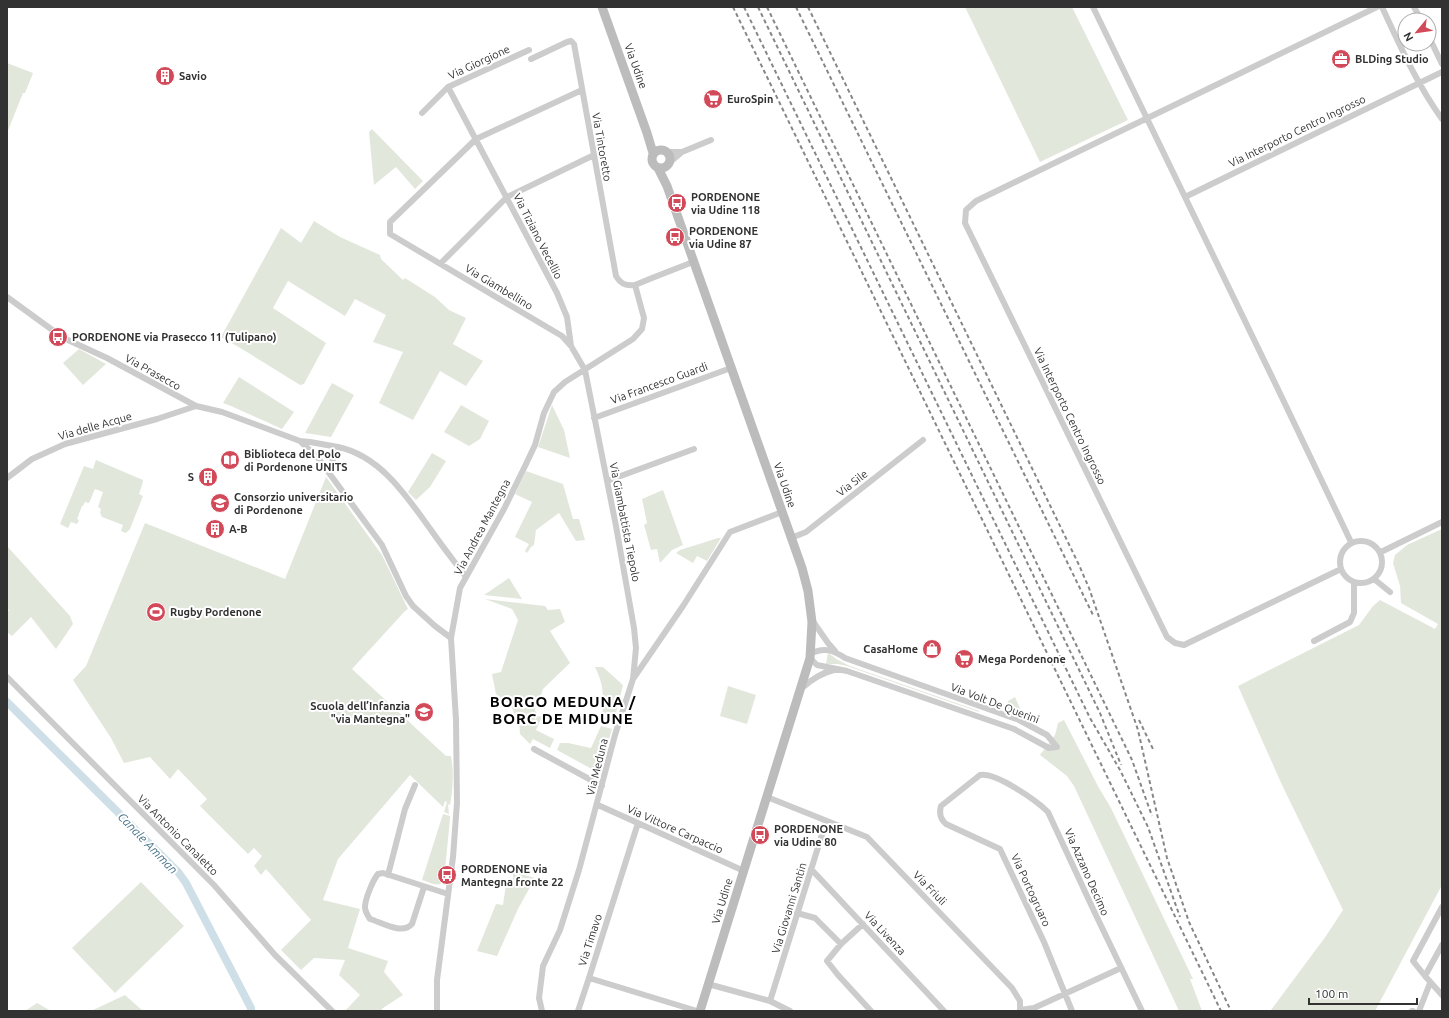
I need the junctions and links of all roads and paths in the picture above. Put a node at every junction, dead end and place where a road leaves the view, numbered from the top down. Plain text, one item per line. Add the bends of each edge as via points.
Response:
1 (602, 7) edge
2 (1093, 7) edge
3 (1377, 7) edge
4 (1382, 7) edge
5 (529, 50) dead end
6 (1436, 52) edge
7 (531, 59) dead end
8 (1442, 64) edge
9 (1442, 72) edge
10 (1419, 84) junction
11 (448, 87) junction
12 (582, 90) junction
13 (422, 113) dead end
14 (1147, 118) junction
15 (1442, 119) edge
16 (476, 139) junction
17 (711, 140) dead end
18 (659, 152) junction
19 (682, 152) junction
20 (594, 155) junction
21 (664, 165) junction
22 (507, 197) junction
23 (1185, 197) junction
24 (693, 262) junction
25 (441, 263) junction
26 (635, 285) junction
27 (7, 297) edge
28 (571, 346) junction
29 (731, 368) junction
30 (585, 370) junction
31 (196, 406) junction
32 (594, 418) junction
33 (923, 440) dead end
34 (300, 442) junction
35 (338, 447) junction
36 (694, 449) dead end
37 (330, 474) junction
38 (7, 478) edge
39 (607, 480) junction
40 (782, 512) junction
41 (1442, 522) edge
42 (791, 538) junction
43 (1351, 542) junction
44 (1381, 552) junction
45 (1341, 569) junction
46 (466, 577) junction
47 (1374, 580) junction
48 (1354, 583) junction
49 (1390, 592) dead end
50 (812, 619) junction
51 (451, 638) junction
52 (1314, 640) dead end
53 (839, 655) junction
54 (810, 656) junction
55 (840, 669) junction
56 (7, 677) edge
57 (633, 679) junction
58 (801, 689) junction
59 (986, 708) junction
60 (982, 718) junction
61 (534, 750) dead end
62 (980, 775) joint
63 (415, 785) dead end
64 (602, 786) junction
65 (767, 797) junction
66 (598, 805) junction
67 (825, 821) junction
68 (638, 823) junction
69 (811, 869) junction
70 (744, 871) junction
71 (388, 875) junction
72 (424, 886) junction
73 (448, 894) junction
74 (1442, 907) edge
75 (797, 913) junction
76 (863, 924) junction
77 (841, 944) junction
78 (1442, 945) edge
79 (1121, 968) junction
80 (1425, 976) junction
81 (588, 978) junction
82 (1430, 982) junction
83 (708, 984) junction
84 (1064, 994) junction
85 (1442, 995) edge
86 (770, 1001) junction
87 (332, 1011) edge
88 (437, 1011) edge
89 (542, 1011) edge
90 (578, 1011) edge
91 (698, 1011) edge
92 (790, 1011) edge
93 (872, 1011) edge
94 (944, 1011) edge
95 (1020, 1011) edge
96 (1072, 1011) edge
97 (1142, 1011) edge
98 (1419, 1011) edge

1 - 18 main road, Via Udine via 647,133
2 - 14 street
3 - 14 street, Via Interporto Centro Ingrosso
4 - 10 street
5 - 11 street, Via Giorgione
6 - 8 street
7 - 12 street, Via Tintoretto via 571,41 576,49
9 - 10 street, Via Interporto Centro Ingrosso
10 - 15 street
10 - 23 street, Via Interporto Centro Ingrosso
11 - 13 street
11 - 16 street, Via Giorgione
12 - 16 street
12 - 20 street, Via Tintoretto
14 - 23 street
14 - 45 street, Via Interporto Centro Ingrosso via 976,201 966,210 965,224 1167,637 1175,643 1184,645
16 - 22 street, Via Tiziano Vecellio
16 - 25 street, Via Giambellino via 390,222 390,234
17 - 19 street
18 - 19 street
18 - 21 main road via 669,156
18 - 21 main road via 652,156 652,162
19 - 21 street
20 - 22 street
20 - 26 street, Via Tintoretto via 616,276 621,284
21 - 24 main road, Via Udine via 667,186
22 - 25 street
22 - 28 street, Via Tiziano Vecellio via 557,293 567,317
23 - 43 street
24 - 26 street
24 - 29 main road, Via Udine
25 - 28 street, Via Giambellino via 562,336
26 - 30 street, Via Andrea Mantegna via 644,318 642,329 633,339
27 - 31 street, Via Prasecco via 68,340
28 - 30 street, Via Giambellino
29 - 32 street, Via Francesco Guardi
29 - 40 main road, Via Udine
30 - 32 street, Via Giambattista Tiepolo
30 - 46 street, Via Andrea Mantegna via 554,392 526,464
31 - 34 street, Via Prasecco via 222,412
31 - 38 street, Via delle Acque via 65,444 32,459
32 - 39 street, Via Giambattista Tiepolo
33 - 42 street, Via Sile via 806,532
34 - 35 street, Via Prasecco
34 - 37 street, Via Prasecco via 314,453
35 - 37 street
35 - 46 street, Via Prasecco via 351,450 369,461 402,490
36 - 39 street
37 - 51 street, Via Prasecco via 382,545 413,606
39 - 57 street, Via Giambattista Tiepolo via 634,628 636,648
40 - 42 main road, Via Udine
40 - 57 street, Via Meduna via 730,532
41 - 44 street
42 - 50 main road, Via Udine via 808,591
43 - 44 street via 1370,543
43 - 45 street via 1341,555
44 - 47 street via 1382,568
45 - 48 street via 1343,575
46 - 51 street, Via Andrea Mantegna via 459,594
47 - 48 street via 1368,583
47 - 49 street
48 - 52 street via 1354,613 1350,622
50 - 53 street, Via Volt De Querini
50 - 54 main road, Via Udine
51 - 73 street, Via Andrea Mantegna via 456,720 457,803
53 - 54 street, Via Volt De Querini via 832,650 824,649 817,650
53 - 59 street, Via Volt De Querini
54 - 55 street, Via Volt De Querini via 817,665
54 - 58 main road, Via Udine
55 - 58 street via 821,674
55 - 60 street, Via Volt De Querini
56 - 87 street, Via Antonio Canaletto via 212,883 275,955
57 - 64 street, Via Meduna
58 - 65 main road, Via Udine
59 - 60 street
59 - 60 street, Via Volt De Querini via 1040,731 1057,747 1049,748 1014,729
61 - 64 street
62 - 79 street, Via Azzano Decimo via 989,774 1016,788 1039,802 1048,812
62 - 84 street, Via Portogruaro via 941,806 940,817 946,824 1000,849 1044,942
63 - 71 street via 405,809
64 - 66 street, Via Meduna
65 - 67 street, Via Friuli
65 - 70 main road, Via Udine
66 - 68 street, Via Vittore Carpaccio
66 - 89 street, Via Meduna via 560,930 544,966 539,998
67 - 69 street, Via Giovanni Santin
67 - 95 street, Via Friuli via 867,837 875,844 1012,988 1020,1001
68 - 70 street, Via Vittore Carpaccio
68 - 81 street, Via Timavo
69 - 75 street, Via Giovanni Santin
69 - 76 street, Via Livenza
70 - 83 main road, Via Udine
71 - 72 street
71 - 72 street via 378,874 374,879 365,908 370,919 400,929 412,924
72 - 73 street
73 - 88 street, Via Andrea Mantegna via 437,980
74 - 80 street via 1413,961
75 - 77 street via 815,918
75 - 86 street, Via Giovanni Santin
76 - 77 street
76 - 94 street, Via Livenza
77 - 93 street via 827,961
78 - 80 street
79 - 84 street
79 - 97 street, Via Azzano Decimo
80 - 82 street
81 - 90 street
81 - 91 street, Via Timavo
82 - 85 street
82 - 98 street
83 - 86 street
83 - 91 main road, Via Udine
84 - 95 street via 1034,1008
84 - 96 street, Via Portogruaro
86 - 92 street

